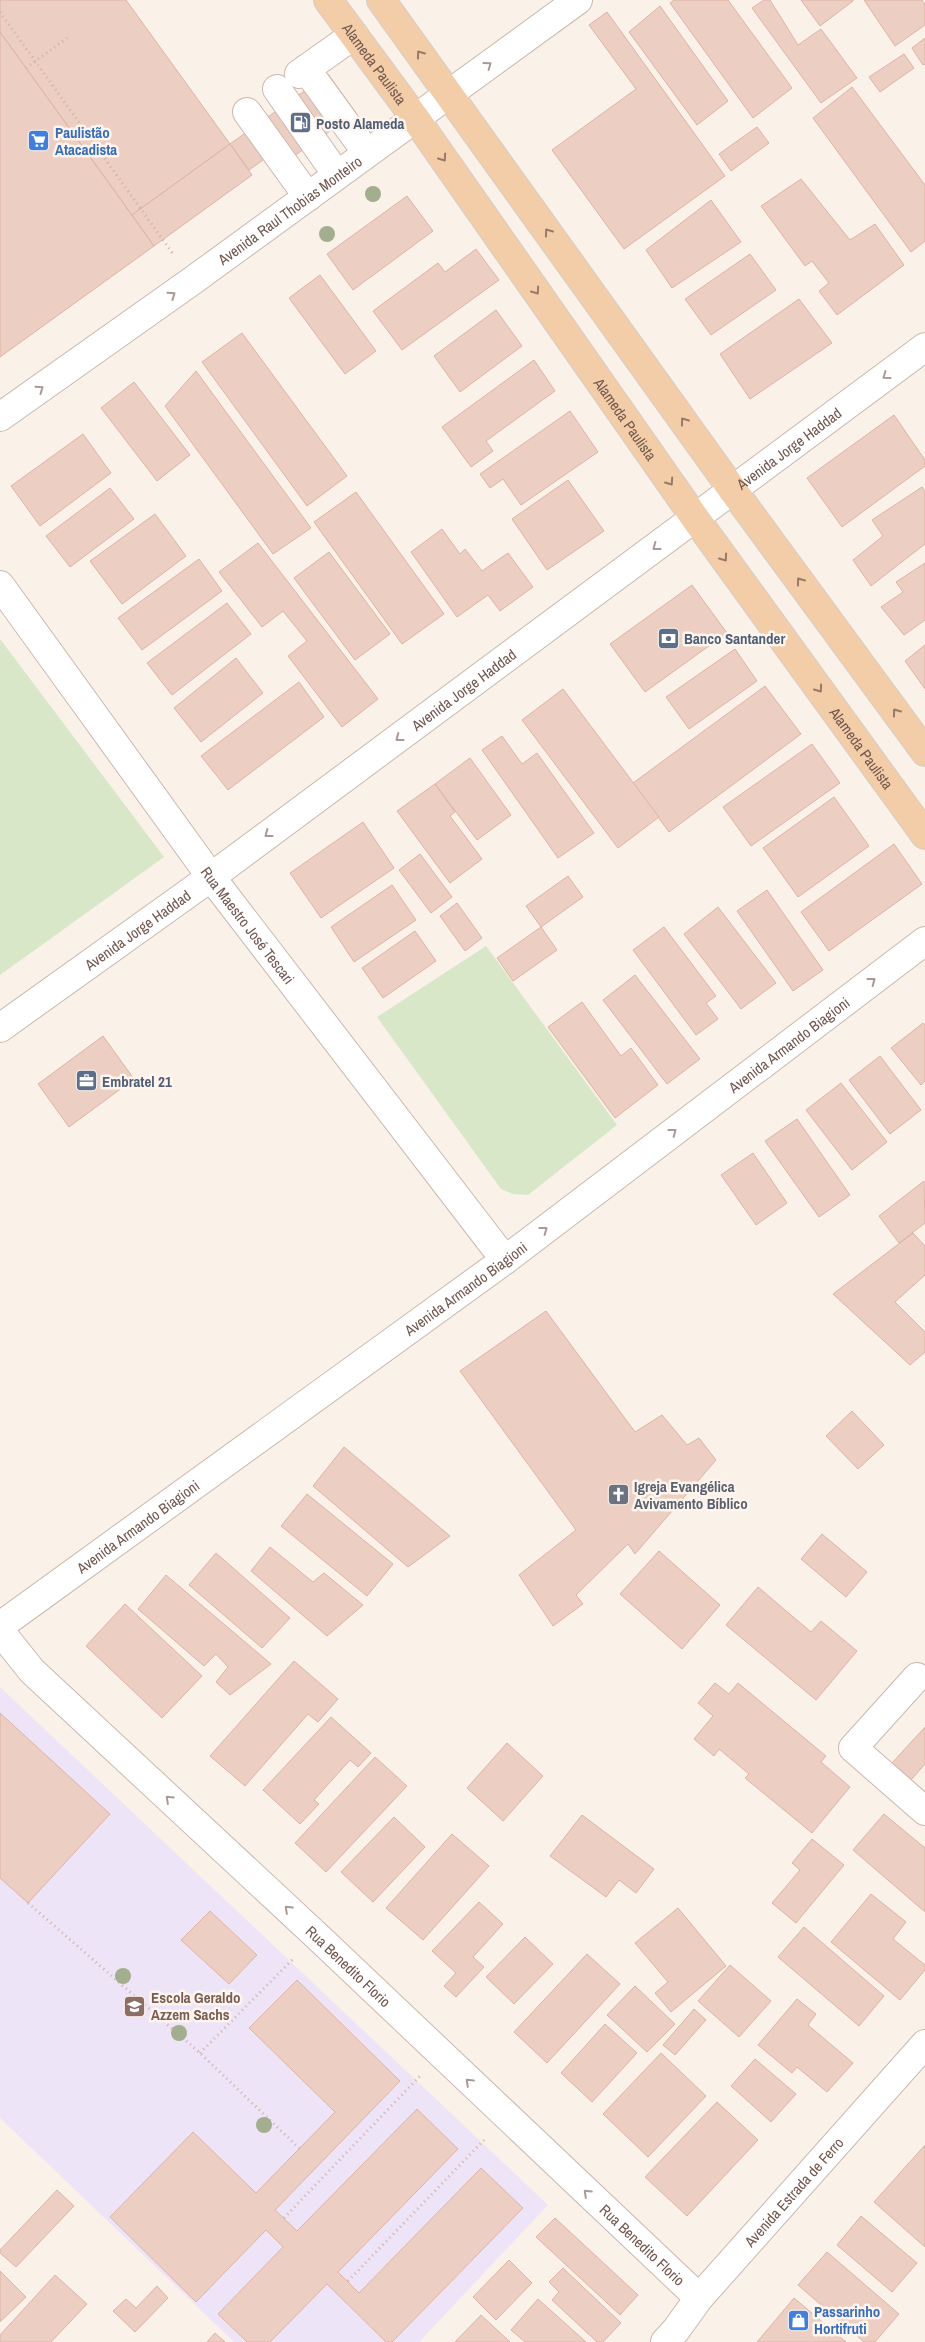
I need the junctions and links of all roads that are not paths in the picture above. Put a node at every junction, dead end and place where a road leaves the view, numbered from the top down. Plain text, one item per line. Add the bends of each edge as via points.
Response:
1 (328, 0) edge
2 (382, 0) edge
3 (578, 0) edge
4 (354, 35) junction
5 (294, 77) junction
6 (449, 93) junction
7 (247, 112) dead end
8 (415, 118) junction
9 (367, 153) junction
10 (337, 175) junction
11 (308, 197) junction
12 (925, 347) edge
13 (0, 417) edge
14 (732, 489) junction
15 (695, 518) junction
16 (0, 585) edge
17 (925, 752) edge
18 (925, 835) edge
19 (211, 877) junction
20 (925, 942) edge
21 (0, 1028) edge
22 (505, 1260) junction
23 (0, 1626) edge
24 (0, 1631) edge
25 (916, 1677) dead end
26 (925, 1811) edge
27 (920, 2058) edge
28 (699, 2298) junction
29 (664, 2342) edge

1 - 4 main road, Alameda Paulista
6 -> 2 main road
6 -> 3 street, Avenida Raul Thobias Monteiro
4 - 5 street
4 - 8 main road, Alameda Paulista
5 - 9 street
5 - 10 street
6 - 8 street, Avenida Raul Thobias Monteiro
14 -> 6 main road
7 - 11 street
8 - 9 street, Avenida Raul Thobias Monteiro
8 -> 15 main road, Alameda Paulista
9 - 10 street, Avenida Raul Thobias Monteiro
10 - 11 street, Avenida Raul Thobias Monteiro
13 -> 11 street, Avenida Raul Thobias Monteiro
12 -> 14 street, Avenida Jorge Haddad
14 - 15 street, Avenida Jorge Haddad
17 -> 14 main road
15 -> 18 main road, Alameda Paulista
15 -> 19 street, Avenida Jorge Haddad
16 - 19 street, Rua Maestro José Tescari
19 - 21 street, Avenida Jorge Haddad
19 - 22 street, Rua Maestro José Tescari
22 -> 20 street, Avenida Armando Biagioni
22 - 23 street, Avenida Armando Biagioni
28 -> 24 street, Rua Benedito Florio via 32,1671
25 - 26 street via 853,1748
27 - 28 street, Avenida Estrada de Ferro
28 - 29 street, Avenida Estrada de Ferro

